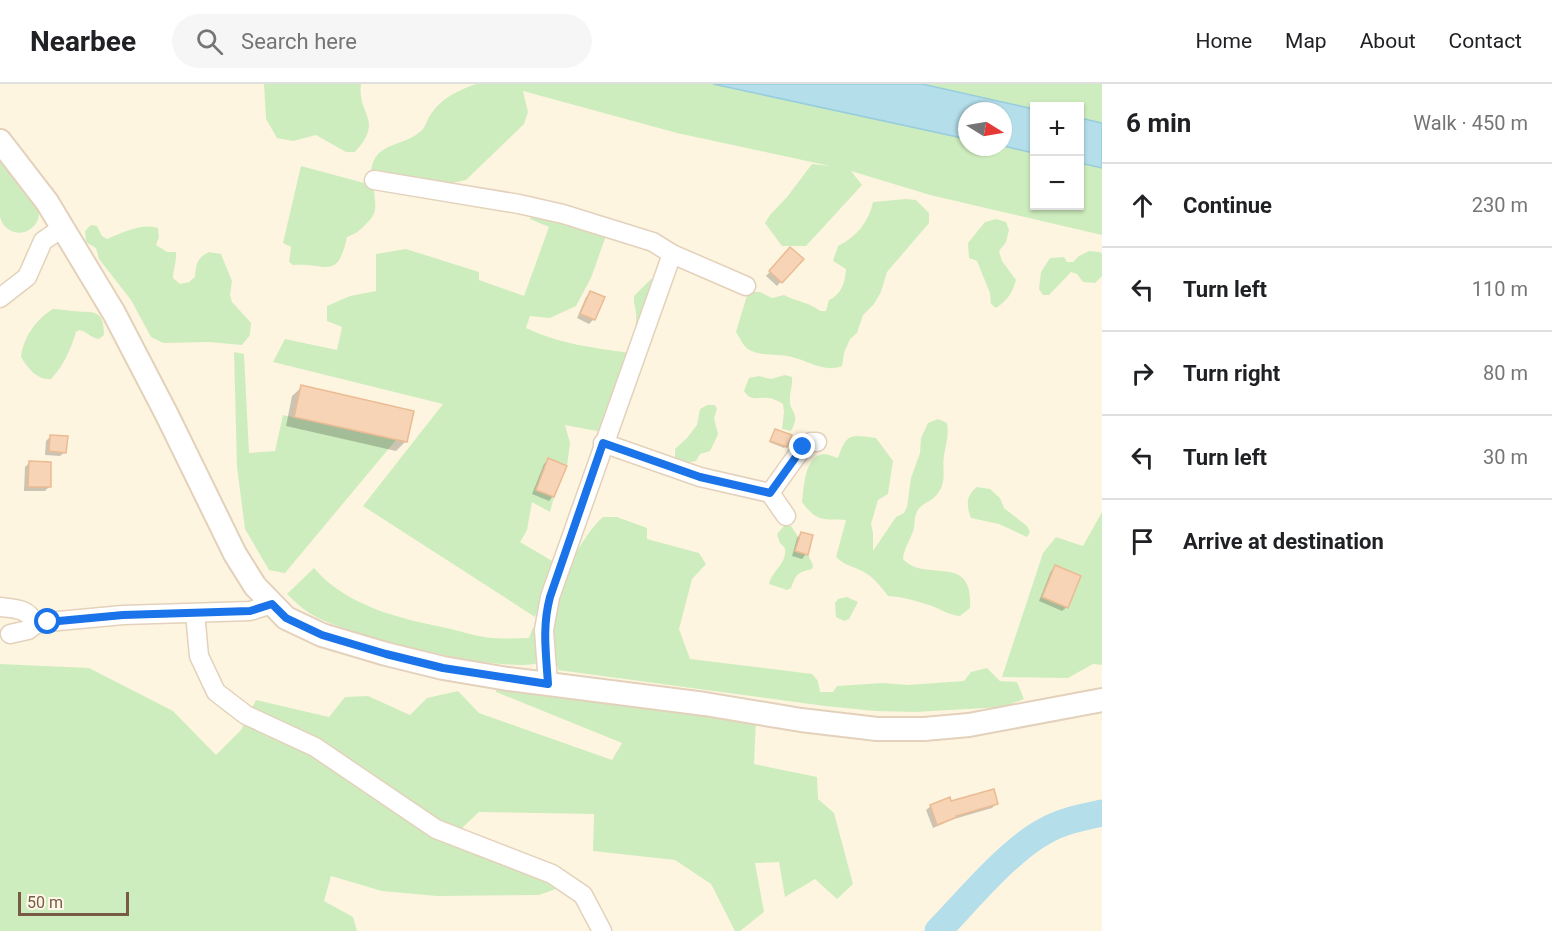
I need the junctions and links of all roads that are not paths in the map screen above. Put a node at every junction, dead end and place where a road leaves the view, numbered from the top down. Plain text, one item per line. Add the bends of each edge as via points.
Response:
1 (0, 141) edge
2 (374, 180) dead end
3 (62, 228) junction
4 (672, 254) junction
5 (746, 286) dead end
6 (0, 297) edge
7 (817, 442) dead end
8 (603, 443) junction
9 (770, 493) junction
10 (786, 516) dead end
11 (272, 604) junction
12 (0, 607) edge
13 (195, 613) junction
14 (36, 624) junction
15 (10, 634) dead end
16 (548, 684) junction
17 (1102, 700) edge
18 (602, 931) edge

1 - 3 street
2 - 4 street via 563,214 637,236
3 - 6 street via 43,241 27,277
3 - 11 street via 119,324 235,554
4 - 5 street
4 - 8 street
7 - 9 street via 803,447
8 - 9 street via 700,477
8 - 16 street via 546,614
9 - 10 street
11 - 13 street via 250,611
11 - 16 street via 286,618 322,635 386,654 443,668
12 - 14 street via 30,614
13 - 14 street
13 - 18 street via 199,656 216,692 238,710 315,747 436,830 552,874 583,895
14 - 15 street
16 - 17 street via 877,729 969,725

